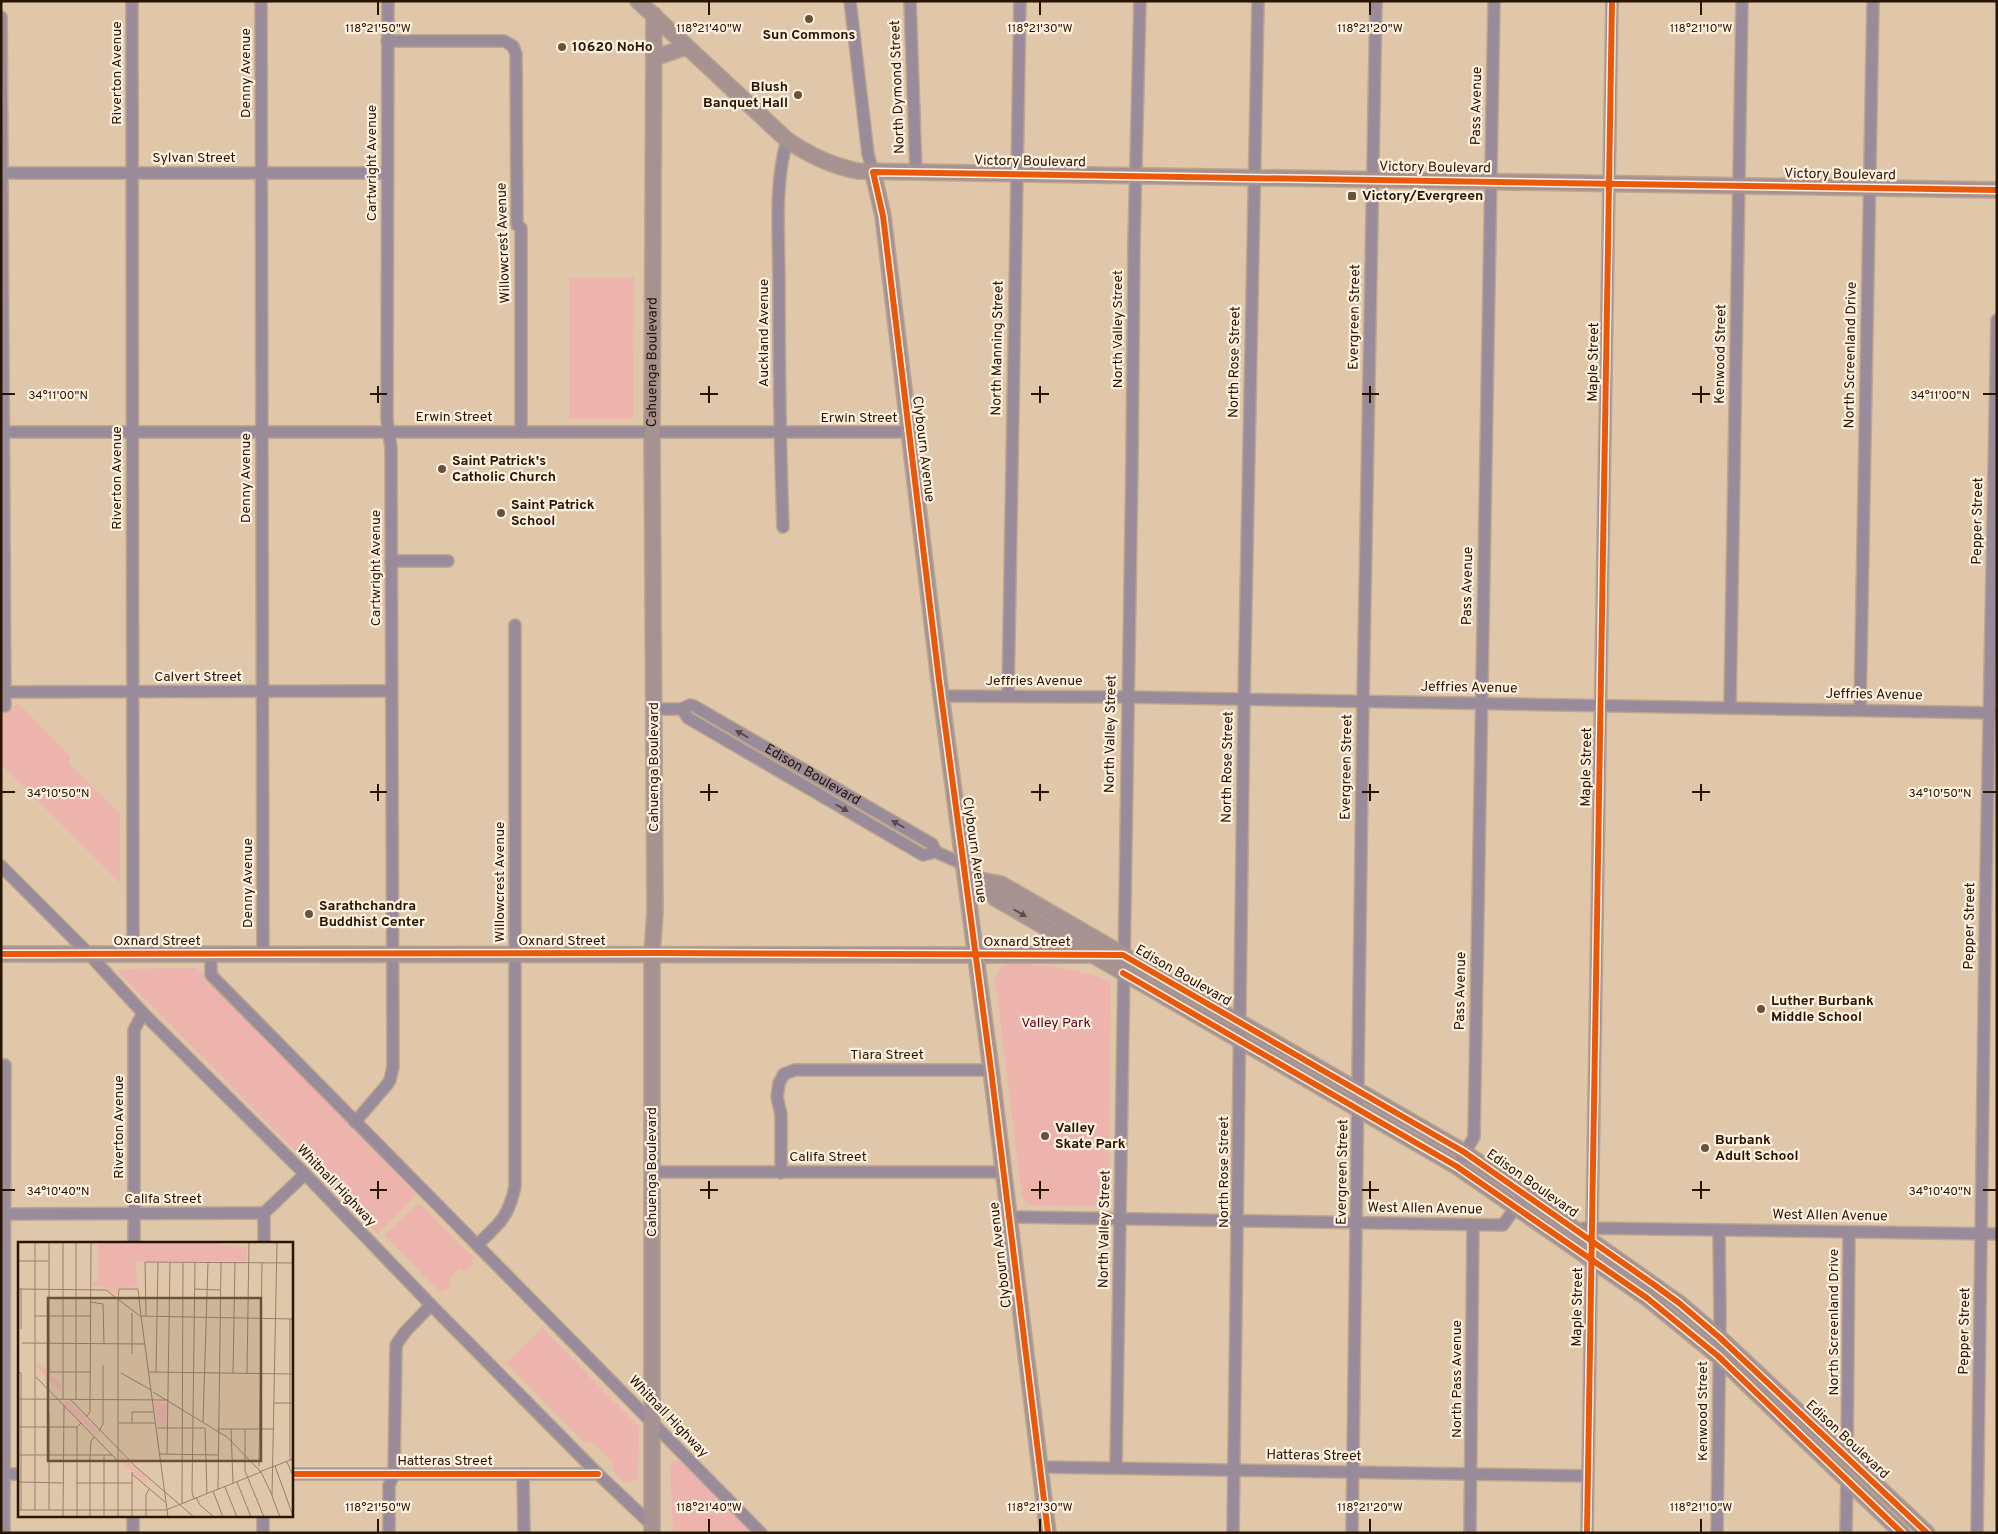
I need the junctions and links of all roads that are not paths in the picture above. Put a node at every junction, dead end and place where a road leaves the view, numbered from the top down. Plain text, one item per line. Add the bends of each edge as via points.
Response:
1 (132, 1) edge
2 (261, 1) edge
3 (388, 1) edge
4 (638, 1) edge
5 (850, 1) edge
6 (910, 1) edge
7 (1020, 1) edge
8 (1140, 1) edge
9 (1258, 1) edge
10 (1376, 1) edge
11 (1494, 1) edge
12 (1612, 1) edge
13 (1742, 1) edge
14 (1873, 1) edge
15 (654, 8) edge
16 (1, 17) edge
17 (387, 41) junction
18 (686, 47) junction
19 (654, 58) junction
20 (787, 140) junction
21 (387, 172) junction
22 (873, 172) junction
23 (916, 172) junction
24 (2, 173) edge
25 (261, 173) junction
26 (132, 174) junction
27 (1016, 174) junction
28 (1136, 176) junction
29 (1255, 178) junction
30 (1373, 180) junction
31 (1491, 181) junction
32 (1609, 183) junction
33 (1739, 186) junction
34 (1869, 188) junction
35 (1997, 190) edge
36 (1997, 320) edge
37 (3, 432) edge
38 (132, 432) junction
39 (261, 432) junction
40 (521, 432) junction
41 (652, 432) junction
42 (908, 432) junction
43 (390, 433) junction
44 (780, 433) junction
45 (782, 527) dead end
46 (448, 561) dead end
47 (391, 562) junction
48 (515, 625) dead end
49 (391, 691) junction
50 (5, 692) junction
51 (131, 692) junction
52 (262, 692) junction
53 (941, 696) junction
54 (1008, 696) junction
55 (1127, 697) junction
56 (1244, 699) junction
57 (1363, 701) junction
58 (1480, 703) junction
59 (5, 706) dead end
60 (1600, 706) junction
61 (1730, 707) junction
62 (654, 710) junction
63 (1860, 710) junction
64 (1993, 713) edge
65 (963, 864) junction
66 (1, 866) edge
67 (985, 881) junction
68 (88, 953) junction
69 (652, 953) junction
70 (1, 954) edge
71 (133, 954) junction
72 (211, 954) junction
73 (263, 954) junction
74 (392, 954) junction
75 (515, 954) junction
76 (975, 954) junction
77 (1092, 955) junction
78 (1123, 955) junction
79 (1124, 973) junction
80 (143, 1013) junction
81 (1240, 1023) junction
82 (1240, 1041) junction
83 (5, 1065) dead end
84 (990, 1070) junction
85 (1359, 1090) junction
86 (1359, 1110) junction
87 (356, 1122) junction
88 (1464, 1152) junction
89 (1456, 1166) junction
90 (653, 1172) junction
91 (1003, 1172) junction
92 (781, 1173) junction
93 (305, 1174) junction
94 (1524, 1195) junction
95 (1515, 1208) junction
96 (264, 1213) junction
97 (3, 1214) edge
98 (134, 1214) junction
99 (1009, 1217) junction
100 (1120, 1218) junction
101 (1238, 1222) junction
102 (1357, 1222) junction
103 (1473, 1225) junction
104 (1718, 1230) junction
105 (1849, 1232) junction
106 (1591, 1234) junction
107 (1981, 1234) junction
108 (1997, 1234) edge
109 (134, 1242) edge
110 (264, 1242) edge
111 (477, 1245) junction
112 (1592, 1260) junction
113 (431, 1305) junction
114 (1719, 1337) junction
115 (1718, 1356) junction
116 (651, 1422) junction
117 (1847, 1456) junction
118 (1039, 1467) junction
119 (1116, 1467) junction
120 (1234, 1470) junction
121 (1354, 1472) junction
122 (2, 1474) edge
123 (18, 1474) edge
124 (292, 1474) edge
125 (394, 1474) junction
126 (524, 1474) junction
127 (598, 1474) junction
128 (1472, 1474) junction
129 (1588, 1476) junction
130 (1847, 1480) junction
131 (133, 1516) edge
132 (263, 1516) edge
133 (652, 1529) edge
134 (4, 1533) edge
135 (133, 1533) edge
136 (263, 1533) edge
137 (389, 1533) edge
138 (524, 1533) edge
139 (761, 1533) edge
140 (1048, 1533) edge
141 (1233, 1533) edge
142 (1352, 1533) edge
143 (1470, 1533) edge
144 (1587, 1533) edge
145 (1717, 1533) edge
146 (1846, 1533) edge
147 (1902, 1533) edge
148 (1927, 1533) edge
149 (1977, 1533) edge

1 - 26 street, Riverton Avenue
2 - 25 street, Denny Avenue
3 - 17 street, Cartwright Avenue
4 - 15 main road, Victory Boulevard
5 - 22 street, Clybourn Avenue via 868,154
6 - 23 street, North Dymond Street
7 - 27 street, North Manning Street
8 - 28 street, North Valley Street
9 - 29 street, North Rose Street
10 - 30 street, Evergreen Street
11 - 31 street, Pass Avenue
12 - 32 street, Maple Street
13 - 33 street, Kenwood Street
14 - 34 street, North Screenland Drive
15 - 18 main road, Victory Boulevard
15 - 19 main road, Cahuenga Boulevard
16 - 24 street
17 - 21 street, Cartwright Avenue
17 - 40 street, Willowcrest Avenue via 504,41 513,46 516,54 517,224 521,228
18 - 19 main road
18 - 20 main road, Victory Boulevard
19 - 41 main road, Cahuenga Boulevard
20 - 22 main road, Victory Boulevard via 809,155 844,169
20 - 44 street, Auckland Avenue via 782,159 779,211
21 - 25 street, Sylvan Street
21 - 43 street, Cartwright Avenue via 387,420
22 - 23 main road, Victory Boulevard
22 - 42 main road, Clybourn Avenue via 882,210
23 - 27 main road, Victory Boulevard
24 - 26 street, Sylvan Street
24 - 37 street
25 - 26 street, Sylvan Street
25 - 39 street, Denny Avenue
26 - 38 street, Riverton Avenue
27 - 28 main road, Victory Boulevard
27 - 54 street, North Manning Street
28 - 29 main road, Victory Boulevard
28 - 55 street, North Valley Street
29 - 30 main road, Victory Boulevard
29 - 56 street, North Rose Street
30 - 31 main road, Victory Boulevard
30 - 57 street, Evergreen Street
31 - 32 main road, Victory Boulevard
31 - 58 street, Pass Avenue
32 - 33 main road, Victory Boulevard
32 - 60 street, Maple Street
33 - 34 main road, Victory Boulevard
33 - 61 street, Kenwood Street
34 - 35 main road, Victory Boulevard
34 - 63 street, North Screenland Drive
36 - 64 street, Pepper Street
37 - 38 street, Erwin Street
37 - 50 street
38 - 39 street, Erwin Street
38 - 51 street, Riverton Avenue
39 - 43 street, Erwin Street
39 - 52 street, Denny Avenue
40 - 41 street, Erwin Street
40 - 43 street, Erwin Street
41 - 44 street, Erwin Street
41 - 62 main road, Cahuenga Boulevard
42 - 44 street, Erwin Street
42 - 53 main road, Clybourn Avenue
43 - 47 street, Cartwright Avenue
44 - 45 street, Auckland Avenue
46 - 47 street
47 - 49 street, Cartwright Avenue
48 - 75 street, Willowcrest Avenue
49 - 52 street, Calvert Street
49 - 74 street, Cartwright Avenue
50 - 51 street, Calvert Street
50 - 59 street
51 - 52 street, Calvert Street
51 - 71 street, Riverton Avenue
52 - 73 street, Denny Avenue
53 - 54 street, Jeffries Avenue
53 - 65 main road, Clybourn Avenue
54 - 55 street, Jeffries Avenue
55 - 56 street, Jeffries Avenue
55 - 78 street, North Valley Street
56 - 57 street, Jeffries Avenue
56 - 81 street, North Rose Street
57 - 58 street, Jeffries Avenue
57 - 85 street, Evergreen Street
58 - 60 street, Jeffries Avenue
58 - 88 street, Pass Avenue via 1474,1137
60 - 61 street, Jeffries Avenue
60 - 106 street, Maple Street
61 - 63 street, Jeffries Avenue
62 - 65 street, Edison Boulevard via 682,710 688,718 923,855 936,852
62 - 69 main road, Cahuenga Boulevard via 656,912
63 - 64 street, Jeffries Avenue
64 - 107 street, Pepper Street via 1986,832
65 - 67 street, Edison Boulevard
65 - 76 main road, Clybourn Avenue
66 - 68 street, Whitnall Highway
67 -> 77 main road, Edison Boulevard via 995,898
67 - 78 main road, Edison Boulevard via 1001,884
68 - 70 main road, Oxnard Street
68 - 71 main road, Oxnard Street
68 - 80 street, Whitnall Highway
69 - 75 main road, Oxnard Street
69 - 76 main road, Oxnard Street
69 - 90 main road, Cahuenga Boulevard
71 - 72 main road, Oxnard Street
72 - 73 main road, Oxnard Street
72 - 87 street, Whitnall Highway via 211,975
73 - 74 main road, Oxnard Street
74 - 75 main road, Oxnard Street
74 - 87 street, Cartwright Avenue via 393,1067 386,1086
75 - 111 street, Willowcrest Avenue via 515,1186 504,1220
76 - 77 main road, Oxnard Street
76 - 84 main road, Clybourn Avenue
77 - 78 main road, Oxnard Street
77 - 79 main road, Edison Boulevard
78 - 79 street, North Valley Street
78 - 81 main road, Edison Boulevard
79 - 82 main road, Edison Boulevard
79 - 100 street, North Valley Street
80 - 93 street, Whitnall Highway
80 - 98 street, Riverton Avenue via 134,1030
81 - 82 street, North Rose Street
81 - 85 main road, Edison Boulevard
82 - 86 main road, Edison Boulevard
82 - 101 street, North Rose Street
83 - 97 street
84 - 91 main road, Clybourn Avenue
84 - 92 street, Tiara Street via 795,1070 784,1074 777,1097 781,1114
85 - 86 street, Evergreen Street
85 - 88 main road, Edison Boulevard
86 - 89 main road, Edison Boulevard
86 - 102 street, Evergreen Street
87 - 111 street, Whitnall Highway
88 - 89 street, Pass Avenue
88 - 94 main road, Edison Boulevard
89 - 95 main road, Edison Boulevard
90 - 92 street, Califa Street
90 - 116 main road, Cahuenga Boulevard
91 - 92 street, Califa Street
91 - 99 main road, Clybourn Avenue
93 - 96 street
93 - 113 street, Whitnall Highway
94 - 95 street, West Allen Avenue
94 - 106 main road, Edison Boulevard via 1573,1228
95 - 103 street, West Allen Avenue via 1503,1226
95 - 112 main road, Edison Boulevard
96 - 98 street, Califa Street
96 - 110 street
97 - 98 street, Califa Street
97 - 122 street
98 - 109 street, Riverton Avenue
99 - 100 street, West Allen Avenue
99 - 118 main road, Clybourn Avenue
100 - 101 street, West Allen Avenue
100 - 119 street, North Valley Street
101 - 102 street, West Allen Avenue
101 - 120 street, North Rose Street
102 - 103 street, West Allen Avenue
102 - 121 street, Evergreen Street
103 - 128 street, North Pass Avenue
104 - 105 street, West Allen Avenue
104 - 106 street, West Allen Avenue
104 - 114 street, Kenwood Street
105 - 107 street, West Allen Avenue
105 - 117 street, North Screenland Drive
106 - 112 street, Maple Street
106 - 114 main road, Edison Boulevard
107 - 108 street, West Allen Avenue
107 - 149 street, Pepper Street
111 - 116 street, Whitnall Highway
112 - 115 main road, Edison Boulevard via 1677,1321
112 - 129 street, Maple Street
113 - 125 street via 396,1345
113 - 127 street, Whitnall Highway
114 - 115 street, Kenwood Street
114 - 117 main road, Edison Boulevard
115 - 130 main road, Edison Boulevard
115 - 145 street, Kenwood Street
116 - 133 main road, Cahuenga Boulevard
116 - 139 street, Whitnall Highway
117 - 130 street, North Screenland Drive
117 - 148 main road, Edison Boulevard
118 - 119 street, Hatteras Street
118 - 140 main road, Clybourn Avenue
119 - 120 street, Hatteras Street
120 - 121 street, Hatteras Street
120 - 141 street, North Rose Street
121 - 128 street, Hatteras Street
121 - 142 street, Evergreen Street
122 - 123 street
122 - 134 street
124 - 125 street, Hatteras Street
125 - 126 street, Hatteras Street
125 - 137 street via 389,1485
126 - 127 street, Hatteras Street
126 - 138 street
127 - 133 street, Whitnall Highway
128 - 129 street, Hatteras Street
128 - 143 street, North Pass Avenue
129 - 144 street, Maple Street
130 - 146 street, North Screenland Drive
130 - 147 main road, Edison Boulevard
131 - 135 street
132 - 136 street

